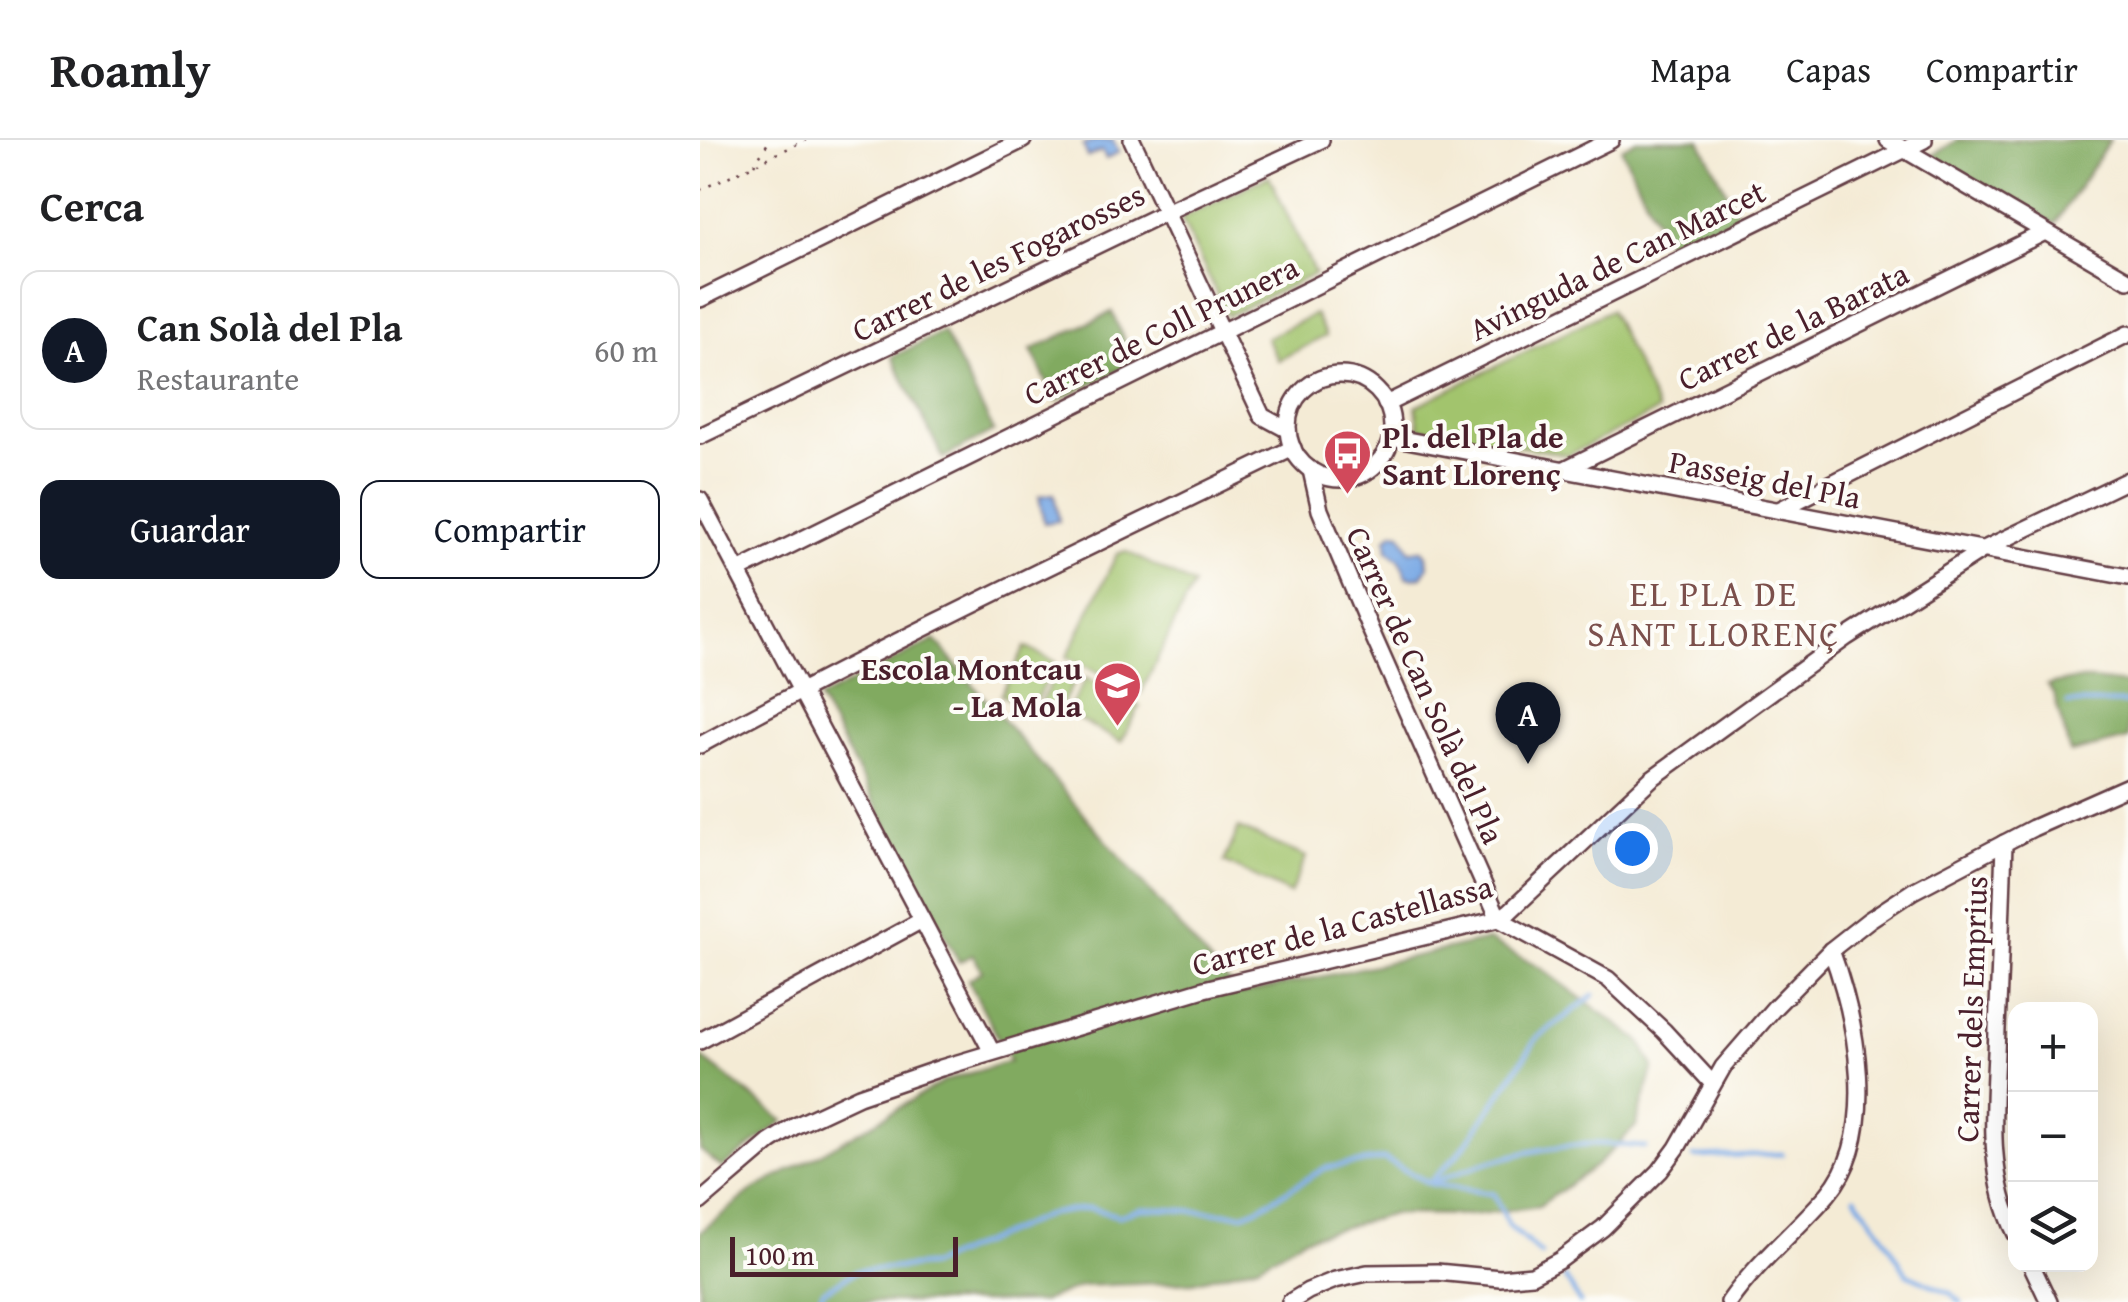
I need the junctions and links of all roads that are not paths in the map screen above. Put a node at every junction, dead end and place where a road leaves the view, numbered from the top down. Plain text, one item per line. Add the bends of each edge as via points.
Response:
1 (1023, 140) edge
2 (1132, 140) edge
3 (1321, 140) edge
4 (1610, 140) edge
5 (1888, 140) edge
6 (1924, 140) edge
7 (1906, 151) junction
8 (1166, 212) junction
9 (2045, 232) junction
10 (2128, 280) edge
11 (700, 299) edge
12 (1220, 331) junction
13 (2128, 334) edge
14 (1386, 404) junction
15 (1288, 430) junction
16 (700, 436) edge
17 (1391, 436) junction
18 (1294, 448) junction
19 (1565, 469) junction
20 (1310, 470) junction
21 (2128, 480) edge
22 (700, 500) edge
23 (1779, 510) junction
24 (1984, 549) junction
25 (738, 572) junction
26 (2128, 577) edge
27 (802, 690) junction
28 (700, 745) edge
29 (2128, 786) edge
30 (2004, 844) junction
31 (1499, 919) junction
32 (922, 920) junction
33 (1831, 950) junction
34 (700, 1041) edge
35 (992, 1052) junction
36 (1712, 1084) junction
37 (700, 1202) edge
38 (2008, 1214) edge
39 (2035, 1272) edge
40 (1290, 1302) edge
41 (1729, 1302) edge
42 (2049, 1302) edge

1 - 11 street
2 - 8 street
3 - 8 street, Carrer de les Fogarosses
4 - 12 street, Carrer de Coll Prunera
5 - 7 street
6 - 7 street, Avinguda de Can Marcet
7 - 9 street
7 - 14 street, Avinguda de Can Marcet
8 - 12 street
8 - 16 street, Carrer de les Fogarosses
9 - 10 street
9 - 19 street, Carrer de la Barata
12 - 15 street via 1262,416
12 - 25 street, Carrer de Coll Prunera
13 - 23 street
14 - 15 street via 1367,382 1321,378 1296,400
14 - 17 street
15 - 18 street
17 - 19 street, Passeig del Pla
17 - 20 street via 1386,452 1362,474 1336,479
18 - 20 street
18 - 27 street
19 - 23 street, Passeig del Pla
20 - 31 street, Carrer de Can Solà del Pla via 1320,510
21 - 24 street, Carrer de la Castellassa
22 - 25 street
23 - 24 street, Passeig del Pla
24 - 26 street, Passeig del Pla
24 - 31 street, Carrer de la Castellassa via 1847,637 1651,779
25 - 27 street
27 - 28 street
27 - 32 street
29 - 30 street
30 - 33 street via 1913,892
30 - 38 street, Carrer dels Emprius via 1993,1156
31 - 35 street, Carrer de la Castellassa via 1204,990
31 - 36 street via 1608,979
32 - 34 street
32 - 35 street
33 - 36 street
33 - 41 street via 1859,1073 1846,1162 1828,1193
35 - 37 street, Carrer de la Castellassa via 860,1096 795,1126
36 - 40 street via 1660,1172 1603,1228 1532,1276 1367,1274
39 - 42 street

